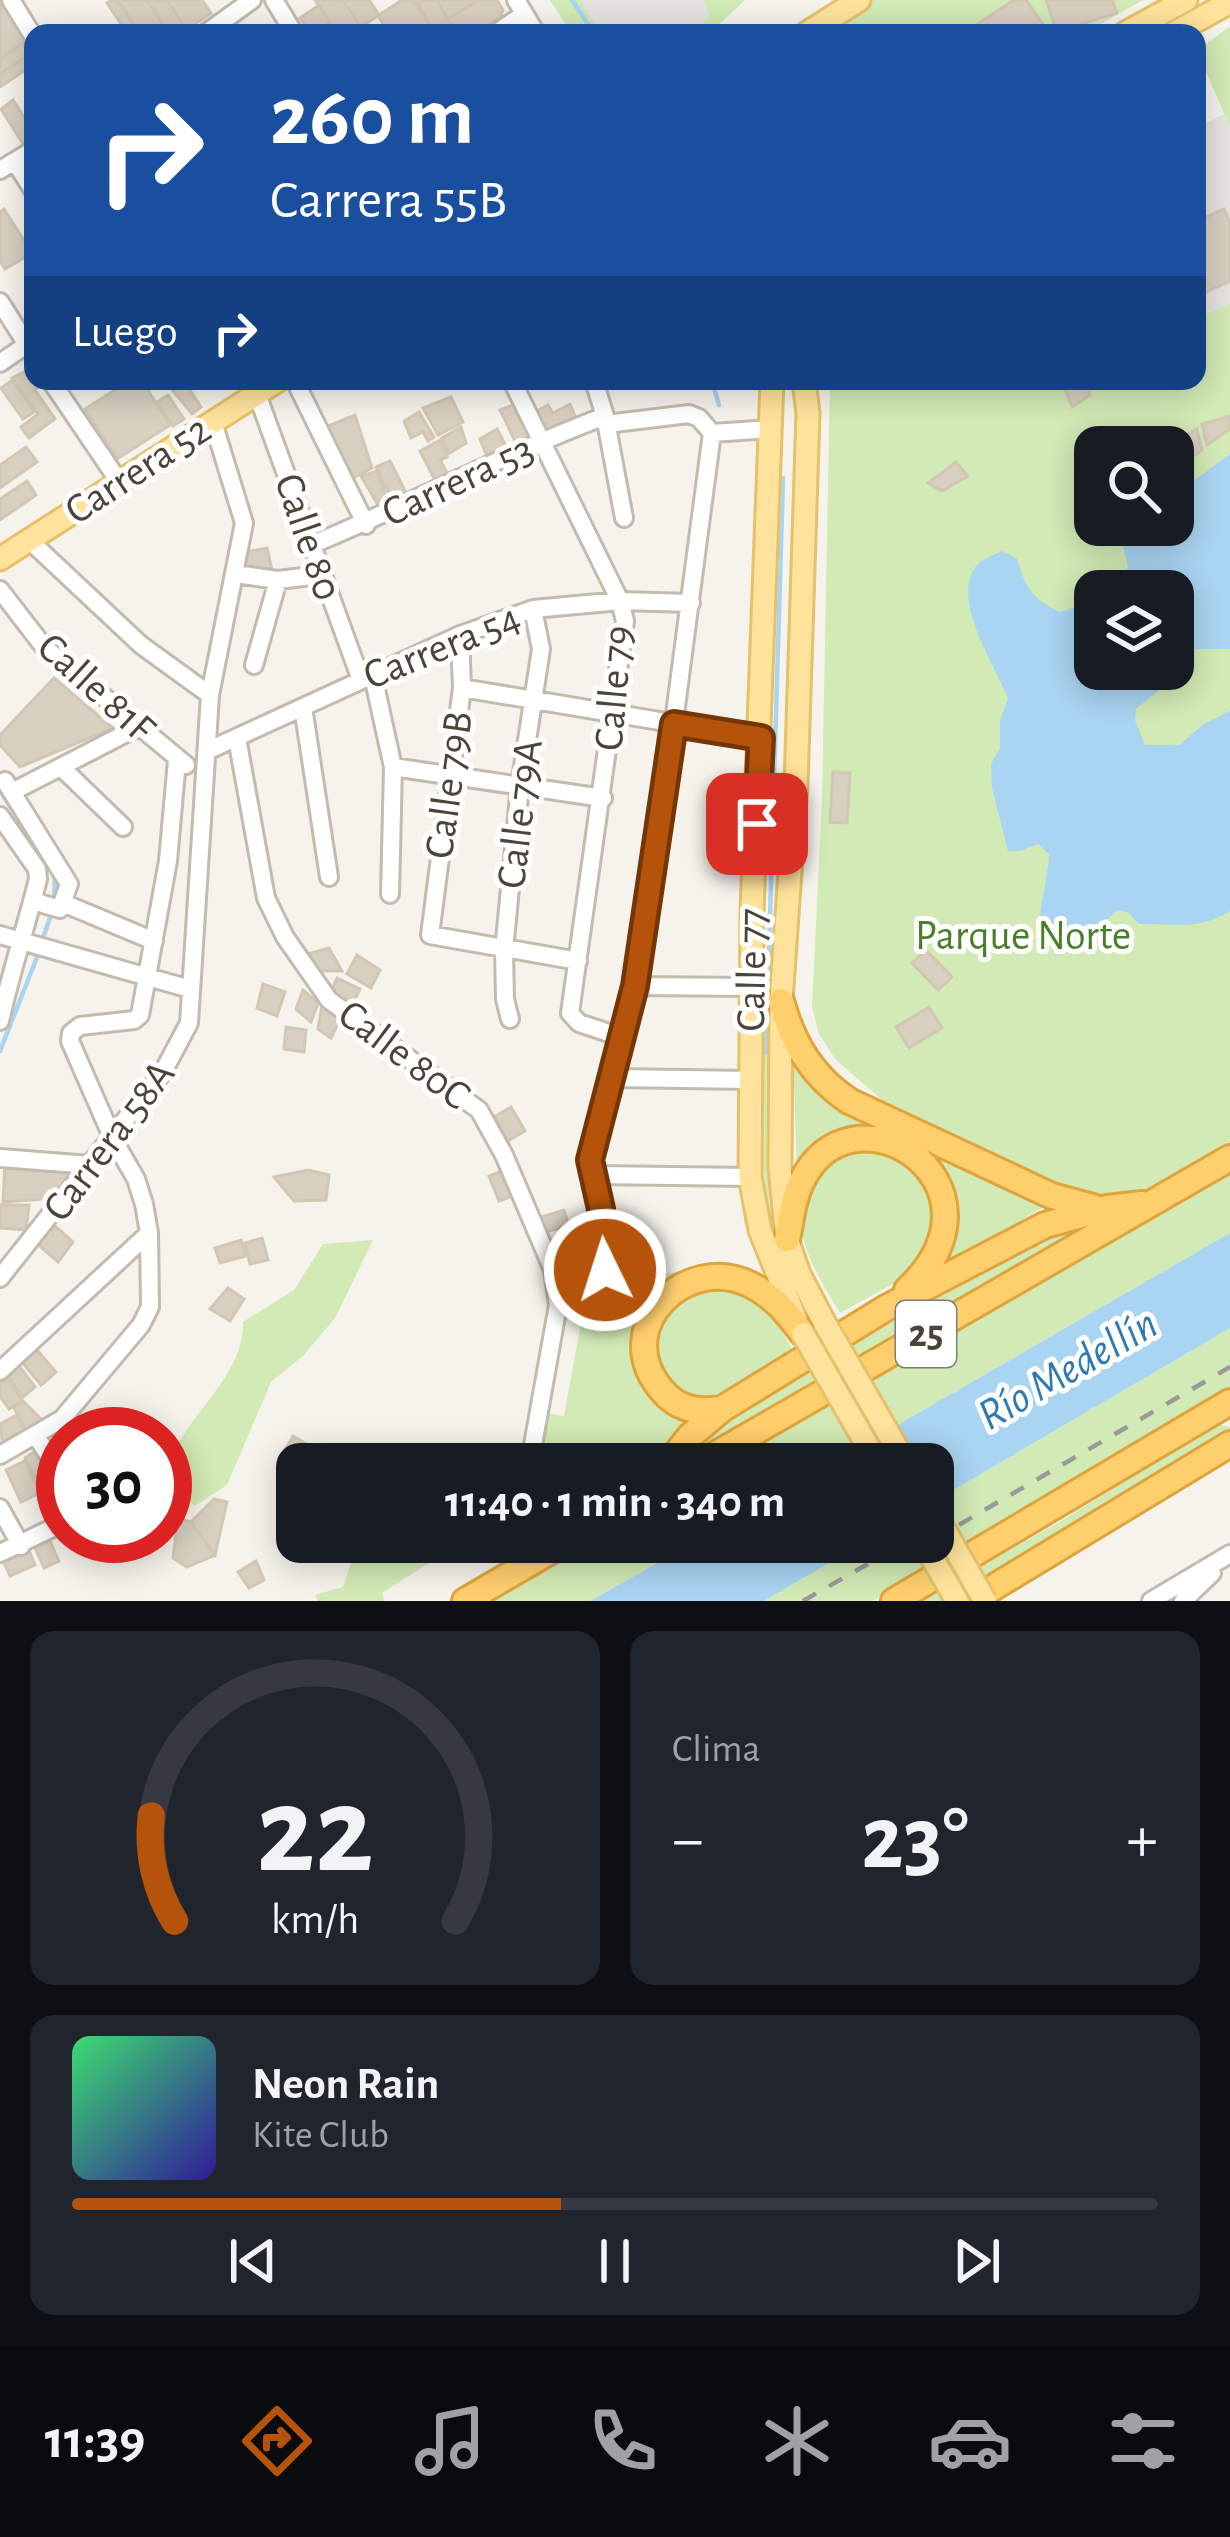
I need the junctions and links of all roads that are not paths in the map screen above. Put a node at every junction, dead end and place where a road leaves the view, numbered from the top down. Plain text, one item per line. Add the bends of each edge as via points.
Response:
1 (252, 0) edge
2 (859, 0) edge
3 (1186, 0) edge
4 (1230, 2) edge
5 (219, 24) edge
6 (821, 24) edge
7 (1142, 24) edge
8 (1190, 24) edge
9 (0, 302) edge
10 (24, 336) edge
11 (57, 390) edge
12 (263, 390) edge
13 (299, 390) edge
14 (517, 390) edge
15 (596, 390) edge
16 (772, 390) edge
17 (805, 390) edge
18 (257, 394) junction
19 (606, 420) junction
20 (213, 422) junction
21 (772, 429) junction
22 (712, 433) junction
23 (542, 440) junction
24 (768, 478) junction
25 (804, 482) junction
26 (120, 483) junction
27 (624, 518) dead end
28 (366, 524) junction
29 (29, 540) junction
30 (311, 545) junction
31 (0, 559) edge
32 (235, 574) junction
33 (320, 575) junction
34 (278, 580) junction
35 (0, 590) edge
36 (620, 601) junction
37 (691, 603) junction
38 (533, 609) junction
39 (460, 635) junction
40 (254, 665) dead end
41 (367, 678) junction
42 (462, 688) junction
43 (210, 695) junction
44 (535, 702) junction
45 (302, 707) junction
46 (615, 714) junction
47 (674, 724) junction
48 (138, 727) junction
49 (761, 738) junction
50 (237, 739) junction
51 (207, 752) junction
52 (177, 760) junction
53 (61, 767) junction
54 (393, 767) junction
55 (448, 775) junction
56 (202, 776) junction
57 (520, 786) junction
58 (602, 798) junction
59 (0, 815) edge
60 (123, 827) dead end
61 (329, 877) dead end
62 (391, 894) dead end
63 (51, 905) junction
64 (0, 934) edge
65 (154, 940) junction
66 (36, 944) junction
67 (504, 950) junction
68 (578, 961) junction
69 (146, 976) junction
70 (635, 986) junction
71 (752, 987) junction
72 (190, 989) junction
73 (781, 1001) junction
74 (510, 1019) dead end
75 (0, 1021) edge
76 (624, 1038) junction
77 (613, 1078) junction
78 (751, 1080) junction
79 (113, 1138) junction
80 (1, 1158) edge
81 (1230, 1158) edge
82 (90, 1165) junction
83 (594, 1175) junction
84 (750, 1177) junction
85 (1153, 1202) junction
86 (1107, 1208) junction
87 (149, 1233) junction
88 (788, 1240) junction
89 (9, 1254) edge
90 (605, 1270) dead end
91 (0, 1278) edge
92 (886, 1308) junction
93 (814, 1328) junction
94 (0, 1371) edge
95 (72, 1407) edge
96 (722, 1409) junction
97 (1225, 1410) edge
98 (36, 1436) edge
99 (533, 1443) edge
100 (684, 1443) edge
101 (735, 1443) edge
102 (868, 1443) edge
103 (892, 1443) edge
104 (1230, 1444) edge
105 (0, 1455) edge
106 (0, 1508) edge
107 (36, 1538) edge
108 (21, 1546) junction
109 (954, 1547) edge
110 (0, 1553) edge
111 (1230, 1555) edge
112 (530, 1563) edge
113 (935, 1563) edge
114 (465, 1601) edge
115 (894, 1601) edge
116 (956, 1601) edge
117 (971, 1601) edge
118 (985, 1601) edge
119 (1151, 1601) edge
120 (1183, 1601) edge

1 - 5 street
2 - 6 main road
3 - 7 main road
4 - 8 main road
9 - 10 street
11 - 26 street
12 - 18 main road, Carrera 52
13 - 28 street, Calle 80
14 - 23 street, Calle 79
15 - 19 street
16 - 21 main road, Calle 77
17 - 25 main road, Calle 77
18 - 20 main road, Carrera 52
18 - 30 street, Calle 80
19 - 22 street, Carrera 53 via 689,414
19 - 23 street, Carrera 53
19 - 27 street
20 - 26 main road, Carrera 52
20 - 32 street via 244,517
21 - 22 street
21 - 24 main road, Calle 77
22 - 37 street
23 - 28 street, Carrera 53
23 - 36 street, Calle 79
24 - 25 main road via 783,468
24 - 49 main road, Calle 77
25 - 73 main road, Calle 77
26 - 29 main road, Carrera 52
28 - 30 street, Carrera 53
29 - 31 main road, Carrera 52
29 - 43 street via 141,645
30 - 33 street, Calle 80
32 - 34 street
32 - 43 street
33 - 34 street
33 - 41 street, Calle 80
34 - 40 street
35 - 48 street, Calle 81F via 44,647
36 - 37 street, Carrera 54
36 - 38 street, Carrera 54
36 - 46 street, Calle 79
37 - 47 street
38 - 39 street, Carrera 54
38 - 44 street, Calle 79A via 541,649
39 - 41 street, Carrera 54
39 - 42 street, Calle 79B
41 - 45 street, Carrera 54
41 - 54 street, Calle 80
42 - 44 street
42 - 55 street, Calle 79B
43 - 51 street
44 - 46 street
44 - 57 street, Calle 79A
45 - 50 street, Carrera 54
45 - 61 street
46 - 47 street
46 - 58 street, Calle 79
47 - 49 street
47 - 70 street
48 - 52 street, Calle 81F
48 - 53 street
49 - 71 main road, Calle 77
50 - 51 street, Carrera 54
50 - 99 street, Calle 80C via 266,898 285,937 329,1000 479,1111 553,1270 558,1305
51 - 56 street
52 - 56 street, Calle 81F
52 - 65 street
53 - 60 street
53 - 63 street via 8,787 68,880
54 - 55 street
54 - 62 street, Calle 80
55 - 57 street
55 - 67 street, Calle 79B via 430,935
56 - 72 street, Carrera 58A
57 - 58 street
57 - 67 street, Calle 79A
58 - 68 street, Calle 79
59 - 63 street
63 - 65 street
63 - 66 street
64 - 66 street
65 - 69 street
66 - 69 street
66 - 75 street via 10,970
67 - 68 street
67 - 74 street, Calle 79A
68 - 76 street, Calle 79 via 571,1018
69 - 72 street
69 - 79 street via 134,1020 71,1033
70 - 71 street
70 - 76 street
71 - 78 main road, Calle 77
72 - 79 street, Carrera 58A via 181,1044
73 - 86 highway via 803,1057 849,1101 1052,1196
73 - 88 main road, Calle 77
76 - 77 street
77 - 78 street
77 - 83 street via 590,1160
78 - 84 main road, Calle 77
79 - 82 street, Carrera 58A
79 - 87 street via 136,1179
80 - 82 street
81 - 85 highway, 25
82 - 89 street, Carrera 58A
83 - 84 street
83 - 90 street
84 - 93 main road, Calle 77 via 760,1230
85 - 86 highway
85 - 101 highway, 25
86 - 92 highway via 1045,1225
87 - 94 street
87 - 95 street via 150,1307
88 - 92 highway via 801,1182 833,1149 878,1138 913,1153 938,1181 944,1236 926,1270
88 - 93 main road, Calle 77
89 - 91 street, Carrera 58A
92 - 96 highway
93 - 96 highway via 736,1279 707,1276 664,1299 644,1333 647,1368 676,1404
93 - 102 main road, bridge
93 - 103 main road, bridge
96 - 100 highway
97 - 115 highway
98 - 105 street
104 - 117 highway
106 - 108 street
107 - 108 street
108 - 110 street
109 - 118 main road, bridge
111 - 119 street
111 - 120 street
112 - 114 highway
113 - 116 main road, bridge

